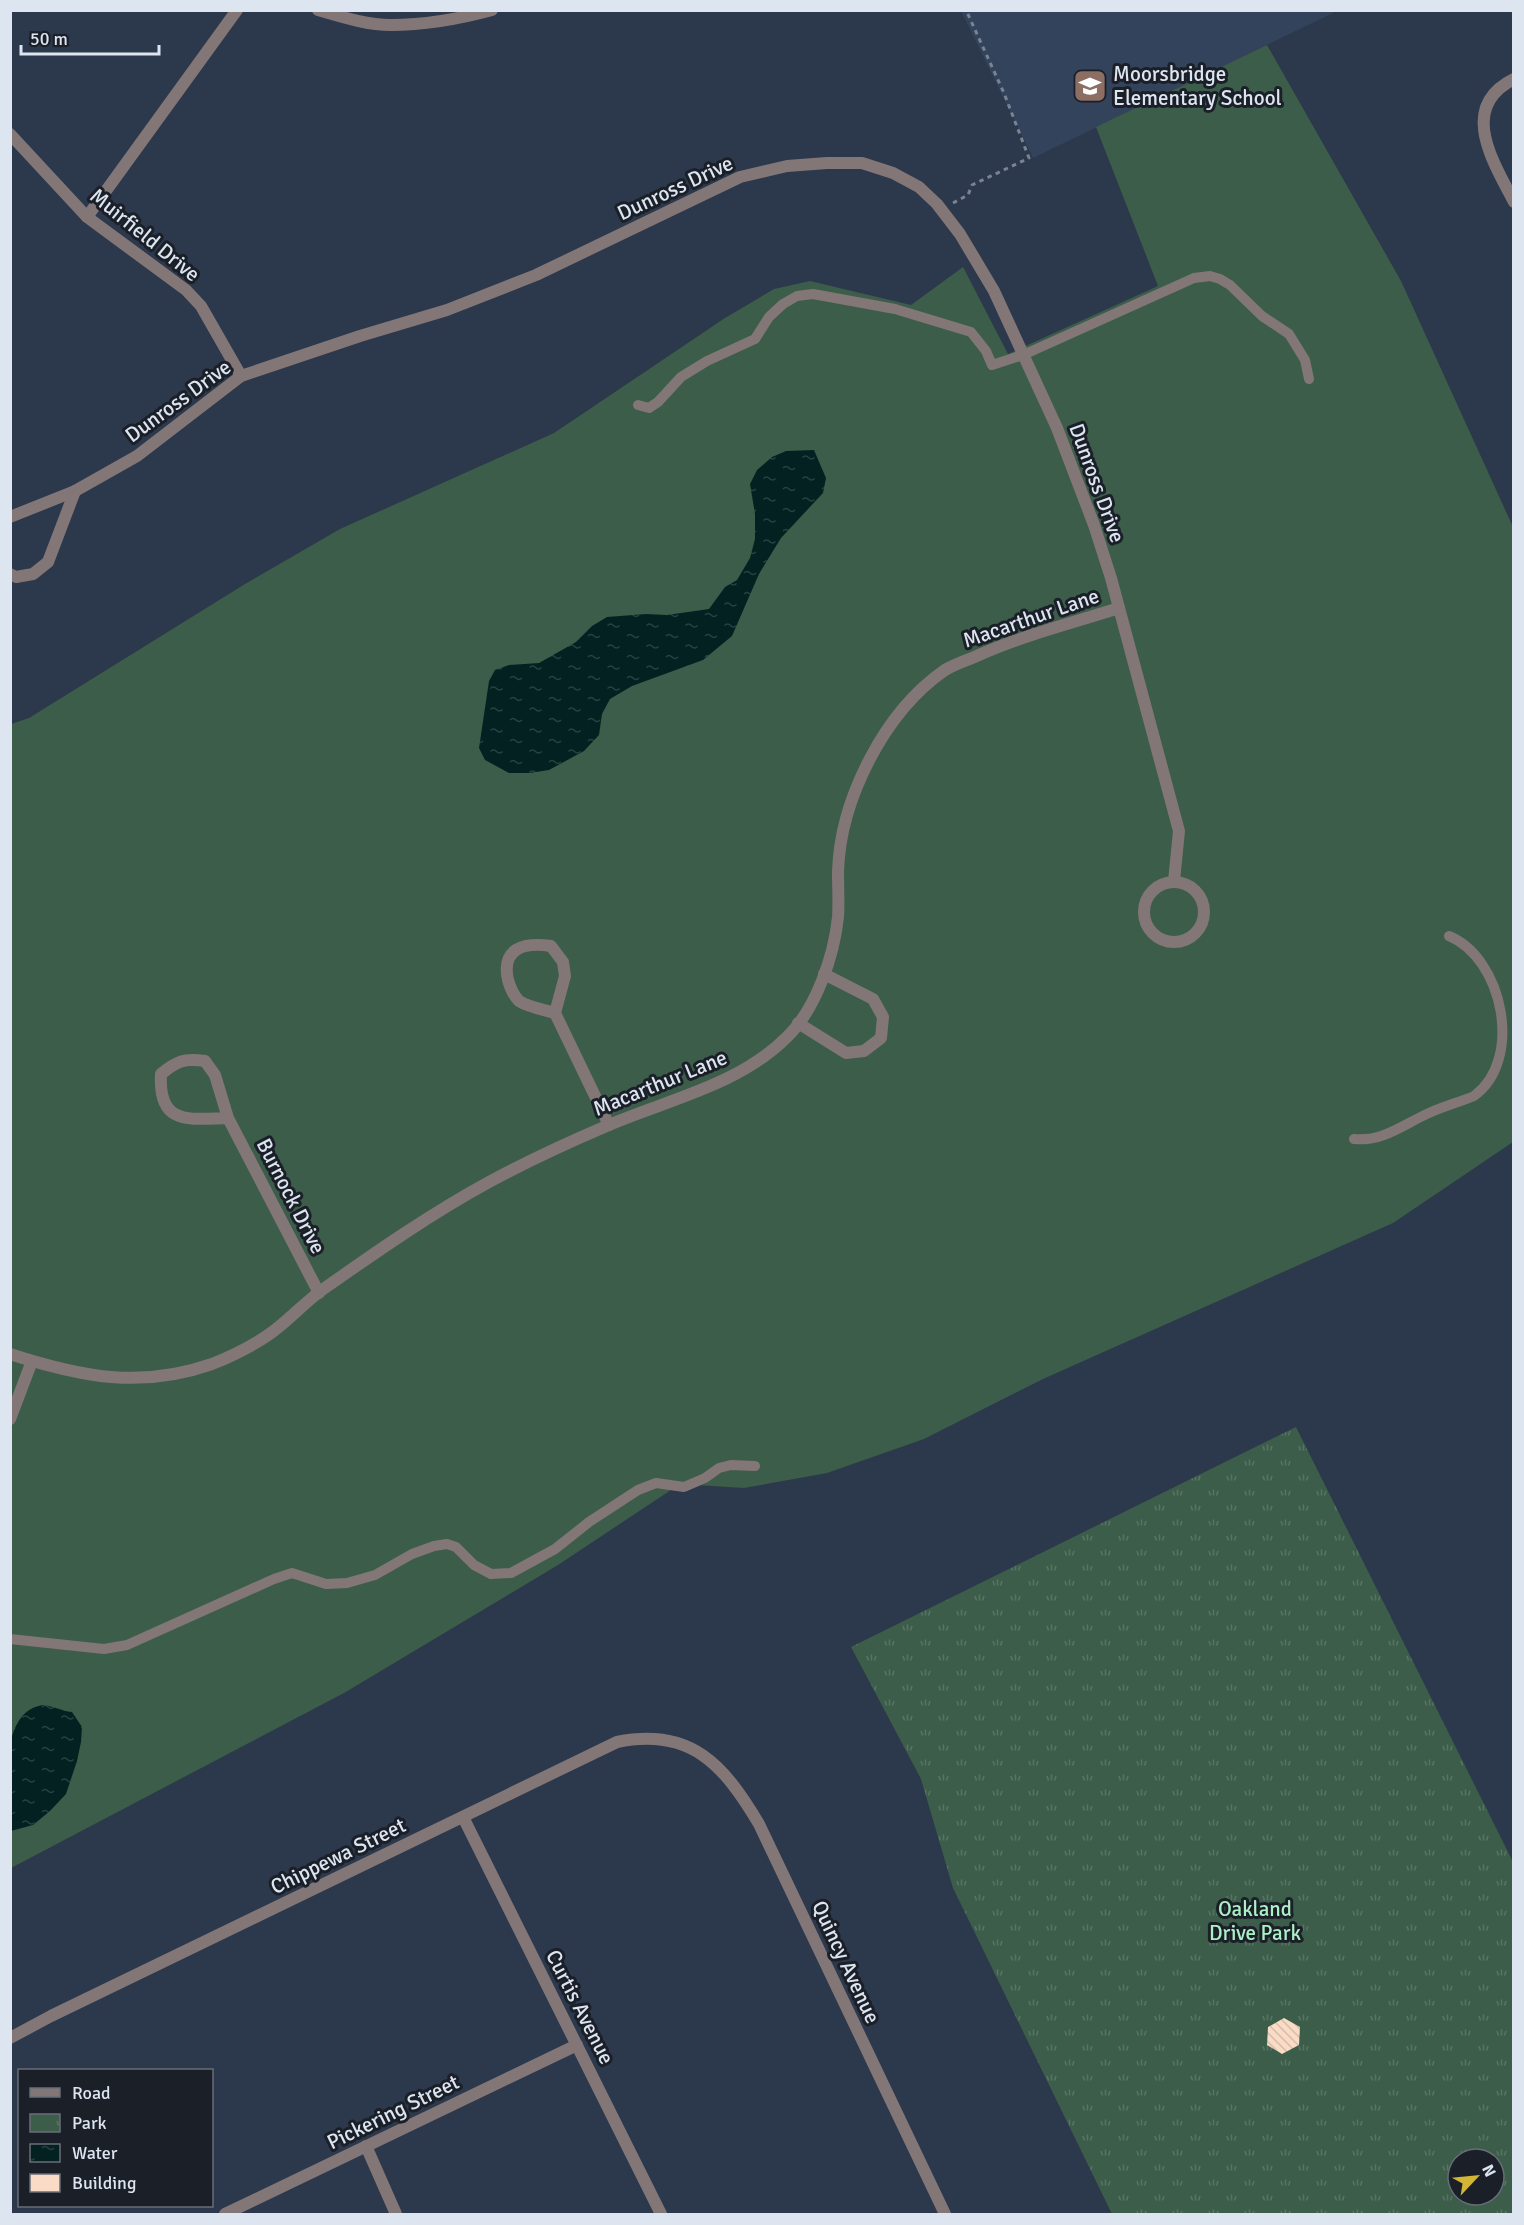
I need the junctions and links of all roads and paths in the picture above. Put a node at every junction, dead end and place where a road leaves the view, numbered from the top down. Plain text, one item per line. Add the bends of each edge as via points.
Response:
1 (237, 10) edge
2 (318, 10) edge
3 (492, 10) edge
4 (966, 10) edge
5 (1514, 79) edge
6 (10, 134) edge
7 (1514, 202) edge
8 (941, 209) junction
9 (87, 217) junction
10 (1023, 355) junction
11 (242, 376) junction
12 (1309, 379) dead end
13 (638, 405) dead end
14 (75, 491) junction
15 (10, 517) edge
16 (10, 574) edge
17 (1119, 608) junction
18 (1174, 882) junction
19 (1449, 936) dead end
20 (824, 974) junction
21 (555, 1013) junction
22 (798, 1023) junction
23 (228, 1118) junction
24 (609, 1125) junction
25 (1354, 1139) dead end
26 (319, 1293) junction
27 (10, 1354) edge
28 (32, 1361) junction
29 (10, 1419) edge
30 (755, 1466) dead end
31 (10, 1639) edge
32 (688, 1747) joint
33 (464, 1817) junction
34 (10, 2038) edge
35 (577, 2045) junction
36 (366, 2146) junction
37 (225, 2214) edge
38 (396, 2214) edge
39 (661, 2214) edge
40 (945, 2214) edge

1 - 9 street
2 - 3 street via 389,25 429,23
4 - 8 path via 1029,158 972,184 968,195
5 - 7 street via 1489,99 1483,134
6 - 9 street, Muirfield Drive
8 - 10 street, Dunross Drive via 994,291
8 - 11 street, Dunross Drive via 919,187 862,163 787,166 740,177 536,275 447,310
9 - 11 street, Muirfield Drive via 186,290 201,306
10 - 12 lane via 1194,278 1210,276 1230,285 1262,316 1289,334 1305,360
10 - 13 lane via 992,365 971,332 895,309 813,294 797,296 769,317 755,339 681,377 649,408
10 - 17 street, Dunross Drive via 1090,514
11 - 14 street, Dunross Drive via 137,456
14 - 15 street, Dunross Drive
14 - 16 street via 48,562 33,574
17 - 18 street, Dunross Drive via 1179,831
17 - 20 street, Macarthur Lane via 1009,642 946,670 887,731 849,805 838,867 838,918
18 - 18 street via 1193,889 1204,906 1201,927 1185,941 1176,943 1150,932 1143,914 1148,896 1155,888
19 - 25 lane via 1464,942 1478,958 1502,1005 1504,1032 1494,1073 1474,1096 1377,1138
20 - 22 street, Macarthur Lane
20 - 22 street via 873,999 883,1017 881,1038 864,1051 846,1053
21 - 21 street via 565,976 563,962 551,946 521,946 510,956 506,970 510,988 520,1001
21 - 24 street
22 - 24 street, Macarthur Lane via 788,1036 746,1069
23 - 23 street, Burnock Drive via 215,1075 205,1061 189,1058 161,1074 163,1101 174,1114 186,1120
23 - 26 street, Burnock Drive
24 - 26 street, Macarthur Lane via 488,1183
26 - 28 street, Macarthur Lane via 271,1334 241,1351 211,1364 158,1377 86,1375
27 - 28 street, Macarthur Lane
28 - 29 street
30 - 31 lane via 719,1468 684,1487 656,1483 638,1490 555,1549 511,1573 491,1574 447,1544 412,1554 375,1575 347,1583 326,1584 292,1573 127,1645 104,1649
32 - 33 street, Chippewa Street via 660,1739 616,1742
32 - 40 street, Quincy Avenue via 724,1772 759,1824
33 - 34 street, Chippewa Street
33 - 35 street, Curtis Avenue
35 - 36 street, Pickering Street
35 - 39 street, Curtis Avenue
36 - 37 street, Pickering Street
36 - 38 street

